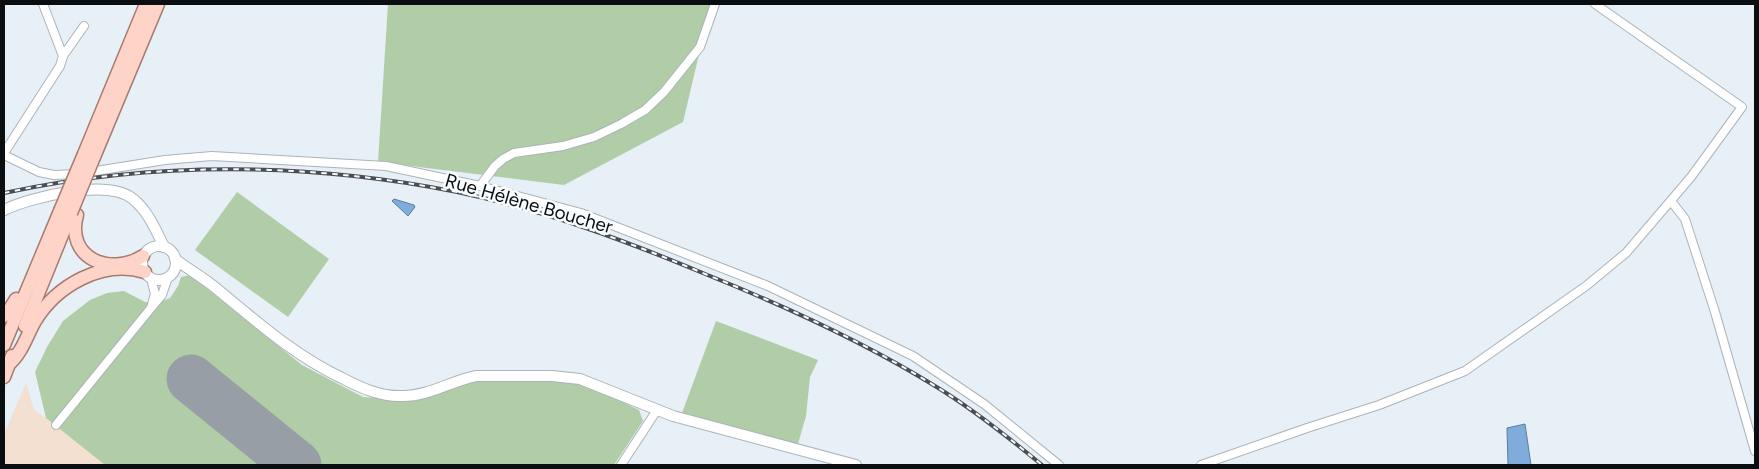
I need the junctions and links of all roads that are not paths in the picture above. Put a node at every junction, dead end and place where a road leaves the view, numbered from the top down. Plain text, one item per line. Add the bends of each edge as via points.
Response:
1 (43, 4) edge
2 (146, 4) edge
3 (158, 4) edge
4 (715, 4) edge
5 (1595, 4) edge
6 (84, 26) dead end
7 (62, 56) junction
8 (4, 154) edge
9 (89, 156) junction
10 (480, 186) junction
11 (1671, 201) junction
12 (4, 210) edge
13 (69, 213) junction
14 (152, 224) junction
15 (52, 230) junction
16 (164, 247) junction
17 (148, 252) junction
18 (175, 259) junction
19 (191, 270) junction
20 (148, 275) junction
21 (171, 275) junction
22 (151, 308) junction
23 (4, 316) edge
24 (4, 345) edge
25 (9, 364) junction
26 (4, 377) edge
27 (657, 410) junction
28 (56, 425) dead end
29 (1755, 450) edge
30 (621, 465) edge
31 (856, 465) edge
32 (1058, 465) edge
33 (1200, 465) edge

1 - 7 street
2 - 9 main road
3 - 9 main road
4 - 10 street via 700,47 645,110 594,137 503,158
5 - 11 street via 1742,107
6 - 7 street
7 - 8 street via 60,66
8 - 10 street, Rue Hélène Boucher via 39,172 54,175 212,156 386,166
9 - 13 main road, bridge
10 - 32 street, Rue Hélène Boucher via 581,213 777,290 913,356 984,404
11 - 29 street via 1686,219
11 - 33 street via 1626,253 1586,286 1465,371 1379,405
12 - 14 street via 37,198 102,188 132,198
13 - 15 main road
13 - 17 main road via 76,241 87,257 95,261 109,264 133,261
13 - 25 main road
14 - 16 street
14 - 17 street via 154,232
15 - 23 main road via 17,298
15 - 24 main road
16 - 17 street
16 - 18 street via 172,252
17 - 20 street via 142,262
18 - 19 street
18 - 21 street
19 - 21 street
19 - 27 street via 309,361 374,392 405,396 476,376 558,376 597,384
20 - 21 street via 160,280
20 - 22 street via 155,294
20 - 25 main road via 126,268 105,270 73,283 41,312 16,358
21 - 22 street via 159,300
22 - 28 street
25 - 26 main road
27 - 30 street
27 - 31 street

